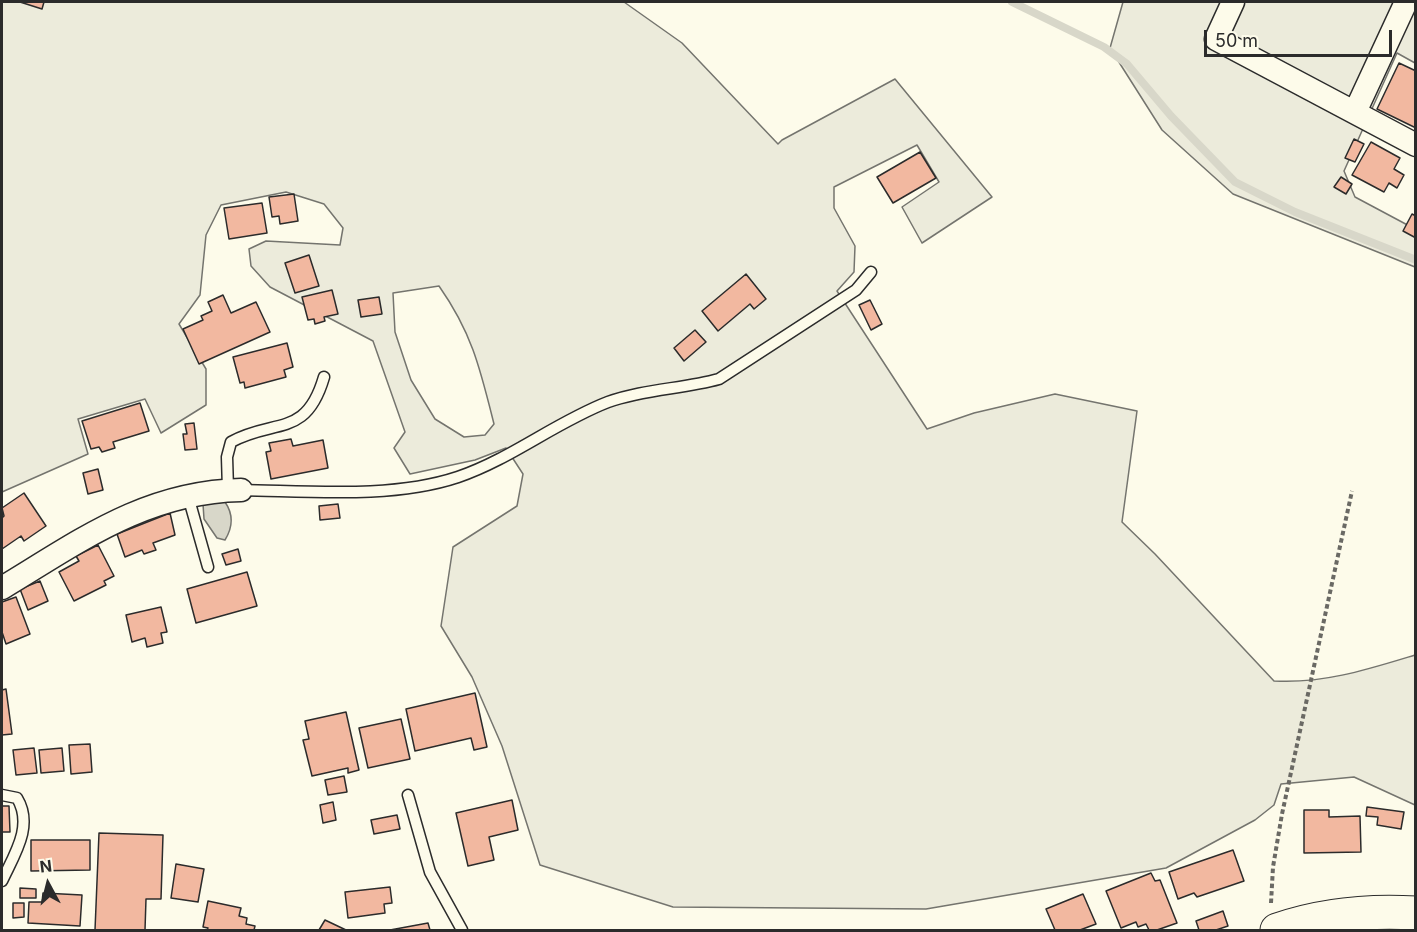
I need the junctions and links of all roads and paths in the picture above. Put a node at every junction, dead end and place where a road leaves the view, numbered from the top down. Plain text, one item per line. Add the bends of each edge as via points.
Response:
1 (1233, 2) edge
2 (1406, 2) edge
3 (1355, 112) junction
4 (1416, 145) edge
5 (871, 272) dead end
6 (324, 377) dead end
7 (234, 490) junction
8 (1352, 491) dead end
9 (188, 495) junction
10 (208, 567) dead end
11 (2, 588) edge
12 (2, 795) edge
13 (408, 795) dead end
14 (2, 881) edge
15 (1416, 913) edge
16 (1274, 920) edge
17 (462, 930) edge

1 - 3 street via 1216,39
2 - 3 street
3 - 4 street
5 - 7 lane via 856,290 719,379 610,402 572,417 457,477 414,486 344,491
6 - 7 lane via 318,397 304,415 286,426 231,442 227,457
7 - 9 street
8 - 16 path via 1282,814 1273,867
9 - 10 lane
9 - 11 street via 129,514
12 - 14 lane via 17,798 25,817 19,844
13 - 17 lane via 430,872
15 - 16 main road

